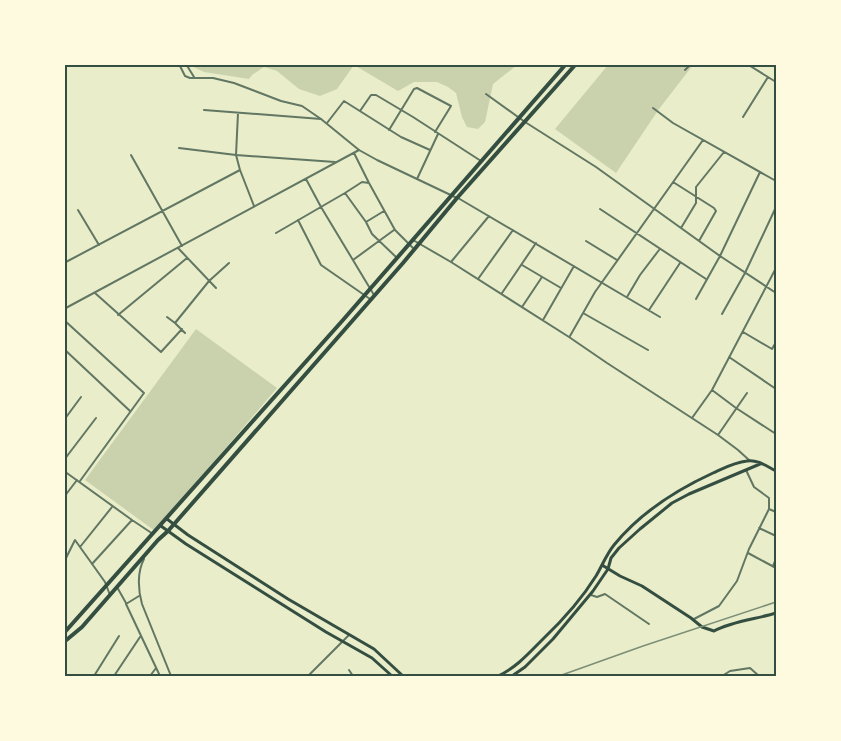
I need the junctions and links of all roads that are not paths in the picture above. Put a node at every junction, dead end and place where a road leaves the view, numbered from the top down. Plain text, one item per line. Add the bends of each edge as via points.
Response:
1 (179, 64) edge
2 (186, 64) edge
3 (566, 64) edge
4 (576, 64) edge
5 (691, 64) edge
6 (747, 64) edge
7 (685, 70) dead end
8 (194, 77) junction
9 (768, 77) junction
10 (777, 82) edge
11 (486, 94) dead end
12 (653, 108) dead end
13 (204, 110) dead end
14 (402, 110) junction
15 (360, 111) junction
16 (238, 113) junction
17 (519, 117) junction
18 (743, 117) dead end
19 (321, 119) junction
20 (525, 122) junction
21 (327, 123) junction
22 (389, 130) junction
23 (437, 133) junction
24 (703, 140) junction
25 (179, 148) dead end
26 (359, 150) junction
27 (430, 150) junction
28 (724, 152) junction
29 (354, 153) junction
30 (131, 155) dead end
31 (236, 155) junction
32 (480, 161) junction
33 (337, 162) junction
34 (240, 170) junction
35 (760, 172) junction
36 (306, 179) junction
37 (417, 179) junction
38 (673, 182) junction
39 (777, 182) edge
40 (369, 183) junction
41 (345, 193) junction
42 (451, 195) junction
43 (696, 197) junction
44 (457, 198) junction
45 (254, 207) junction
46 (321, 207) junction
47 (777, 207) edge
48 (600, 209) dead end
49 (78, 210) dead end
50 (654, 210) junction
51 (384, 211) junction
52 (162, 212) junction
53 (489, 216) junction
54 (298, 220) junction
55 (366, 222) junction
56 (395, 229) junction
57 (681, 229) junction
58 (513, 231) junction
59 (276, 233) dead end
60 (636, 234) junction
61 (380, 241) junction
62 (586, 241) dead end
63 (411, 242) junction
64 (699, 242) junction
65 (418, 243) junction
66 (536, 243) junction
67 (99, 245) junction
68 (182, 246) junction
69 (178, 249) junction
70 (414, 249) junction
71 (659, 249) junction
72 (720, 256) junction
73 (187, 258) junction
74 (397, 258) junction
75 (352, 260) junction
76 (617, 260) junction
77 (451, 262) junction
78 (64, 263) edge
79 (229, 263) dead end
80 (680, 263) junction
81 (521, 264) junction
82 (574, 266) junction
83 (777, 268) edge
84 (745, 273) junction
85 (542, 277) junction
86 (706, 279) junction
87 (478, 280) junction
88 (209, 281) junction
89 (602, 282) junction
90 (216, 288) dead end
91 (561, 288) junction
92 (767, 288) junction
93 (370, 289) junction
94 (95, 293) junction
95 (777, 293) edge
96 (501, 294) junction
97 (364, 295) junction
98 (372, 297) junction
99 (627, 297) junction
100 (696, 299) dead end
101 (522, 307) junction
102 (64, 309) edge
103 (649, 310) junction
104 (583, 313) junction
105 (722, 314) dead end
106 (118, 315) junction
107 (167, 316) dead end
108 (660, 316) dead end
109 (543, 320) junction
110 (64, 321) edge
111 (176, 323) junction
112 (182, 329) junction
113 (743, 332) junction
114 (185, 333) dead end
115 (569, 337) junction
116 (777, 342) edge
117 (64, 348) edge
118 (772, 349) junction
119 (648, 350) dead end
120 (777, 351) edge
121 (729, 357) junction
122 (777, 389) edge
123 (712, 390) junction
124 (747, 393) dead end
125 (81, 397) dead end
126 (736, 408) junction
127 (130, 411) junction
128 (96, 418) dead end
129 (692, 418) junction
130 (64, 420) edge
131 (776, 433) edge
132 (717, 435) junction
133 (64, 460) edge
134 (749, 460) junction
135 (761, 464) junction
136 (746, 470) junction
137 (64, 471) edge
138 (777, 471) edge
139 (79, 481) junction
140 (64, 497) edge
141 (113, 506) junction
142 (769, 508) junction
143 (777, 512) edge
144 (167, 519) junction
145 (132, 520) junction
146 (173, 524) junction
147 (161, 526) junction
148 (759, 528) junction
149 (168, 531) junction
150 (153, 534) junction
151 (777, 536) edge
152 (80, 546) junction
153 (748, 553) junction
154 (147, 554) junction
155 (777, 559) edge
156 (64, 562) edge
157 (92, 564) junction
158 (601, 565) junction
159 (775, 567) edge
160 (608, 569) junction
161 (106, 586) junction
162 (117, 587) junction
163 (110, 595) junction
164 (590, 595) junction
165 (139, 596) junction
166 (126, 604) junction
167 (777, 613) edge
168 (693, 620) junction
169 (649, 624) dead end
170 (64, 633) edge
171 (349, 635) junction
172 (119, 636) dead end
173 (140, 637) junction
174 (64, 642) edge
175 (344, 642) junction
176 (156, 668) junction
177 (349, 670) dead end
178 (94, 676) edge
179 (114, 676) edge
180 (150, 676) edge
181 (160, 676) edge
182 (171, 676) edge
183 (308, 676) edge
184 (353, 676) edge
185 (392, 676) edge
186 (403, 676) edge
187 (498, 676) edge
188 (512, 676) edge
189 (722, 676) edge
190 (759, 676) edge

1 - 8 street via 185,76
2 - 8 street
3 - 17 highway
4 - 20 highway
5 - 7 street
6 - 9 street
8 - 19 street via 234,83 302,106
9 - 10 street
9 - 18 street
11 - 17 street
12 - 24 street
13 - 16 street
14 - 15 street via 374,94
14 - 22 street
14 - 23 street
14 - 23 street via 417,88 451,105
15 - 21 street via 344,102
15 - 22 street
16 - 19 street
16 - 31 street
17 - 20 street
17 - 32 highway
19 - 21 street
20 - 44 highway
20 - 50 street
21 - 26 street
22 - 27 street
23 - 27 street
23 - 32 street
24 - 28 street
24 - 38 street
25 - 31 street
26 - 29 street
26 - 37 street
27 - 37 street
28 - 35 street
28 - 43 street via 696,187
29 - 33 street
29 - 40 street
30 - 52 street
31 - 33 street
31 - 34 street
32 - 42 highway
33 - 36 street
34 - 45 street
34 - 52 street
35 - 39 street
35 - 72 street
36 - 45 street
36 - 46 street
37 - 42 street
38 - 43 street
38 - 50 street
40 - 41 street via 362,182
40 - 51 street
41 - 46 street
41 - 55 street
42 - 44 street
42 - 63 highway
43 - 57 street
43 - 64 street via 716,211
44 - 53 street
44 - 65 highway
45 - 68 street
46 - 54 street
46 - 75 street
47 - 84 street
48 - 60 street
49 - 67 street
50 - 57 street
50 - 60 street
51 - 55 street
51 - 56 street
52 - 67 street
52 - 68 street
53 - 58 street
53 - 77 street
54 - 59 street
54 - 97 street via 321,265
55 - 61 street
56 - 61 street
56 - 63 street
57 - 64 street
58 - 66 street
58 - 87 street
60 - 71 street
60 - 76 street
61 - 74 street
61 - 75 street
62 - 76 street
63 - 65 street
63 - 70 street
63 - 74 highway
64 - 72 street
65 - 70 highway
65 - 77 street
66 - 81 street
66 - 82 street
67 - 78 street
68 - 69 street
69 - 73 street
69 - 94 street
70 - 98 highway
71 - 80 street
71 - 99 street
72 - 84 street
72 - 86 street
73 - 88 street
73 - 106 street
74 - 93 highway
75 - 93 street
76 - 89 street
77 - 87 street
79 - 88 street
80 - 86 street
80 - 103 street
81 - 85 street
81 - 96 street
82 - 89 street
82 - 91 street
83 - 92 street
84 - 92 street
84 - 105 street
85 - 91 street
85 - 101 street
86 - 100 street
87 - 96 street
88 - 90 street
88 - 111 street
89 - 99 street
89 - 104 street
91 - 109 street
92 - 95 street
92 - 113 street
93 - 97 highway
93 - 98 street
94 - 102 street
94 - 106 street
96 - 101 street
97 - 98 street
97 - 144 highway
98 - 146 highway
99 - 103 street
101 - 109 street
103 - 108 street
104 - 115 street
104 - 119 street
106 - 112 street via 161,352
107 - 111 street
109 - 115 street
110 - 127 street via 144,393
111 - 112 street
112 - 114 street
113 - 118 street
113 - 121 street
115 - 129 street
116 - 118 street
117 - 127 street
118 - 120 street
121 - 122 street
121 - 123 street
123 - 126 street
123 - 129 street
124 - 126 street
125 - 130 street
126 - 131 street
126 - 132 street
127 - 139 street
128 - 133 street
129 - 132 street
132 - 134 street
134 - 135 main road
134 - 158 main road via 732,464 674,493 623,535
135 - 136 main road
135 - 138 main road
136 - 142 street via 754,487 769,498
136 - 160 main road via 672,503 619,548
137 - 139 street
139 - 140 street
139 - 141 street
141 - 145 street
141 - 152 street
142 - 143 street
142 - 148 street
144 - 146 main road
144 - 147 highway
145 - 150 street
145 - 157 street
146 - 149 highway
146 - 171 main road
147 - 149 main road
147 - 150 highway
148 - 151 street
148 - 153 street
149 - 154 highway
149 - 175 main road
150 - 161 highway
152 - 156 street via 75,540
152 - 157 street
153 - 159 street
153 - 168 street via 737,581 718,606
154 - 162 highway
154 - 165 street via 142,563
155 - 159 street
157 - 161 street
158 - 160 main road
158 - 187 main road via 570,613 526,657
160 - 164 main road
160 - 168 main road
161 - 163 street
161 - 170 highway
162 - 163 highway
162 - 166 street
163 - 174 highway
164 - 169 street via 605,594
164 - 188 main road via 553,639
165 - 166 street
165 - 182 street
166 - 173 street
167 - 168 main road via 714,631
171 - 175 street
171 - 186 main road via 374,649
172 - 178 street
173 - 176 street
173 - 179 street
175 - 183 street
175 - 185 main road via 372,658
176 - 180 street
176 - 181 street
177 - 184 street
189 - 190 street via 750,668

